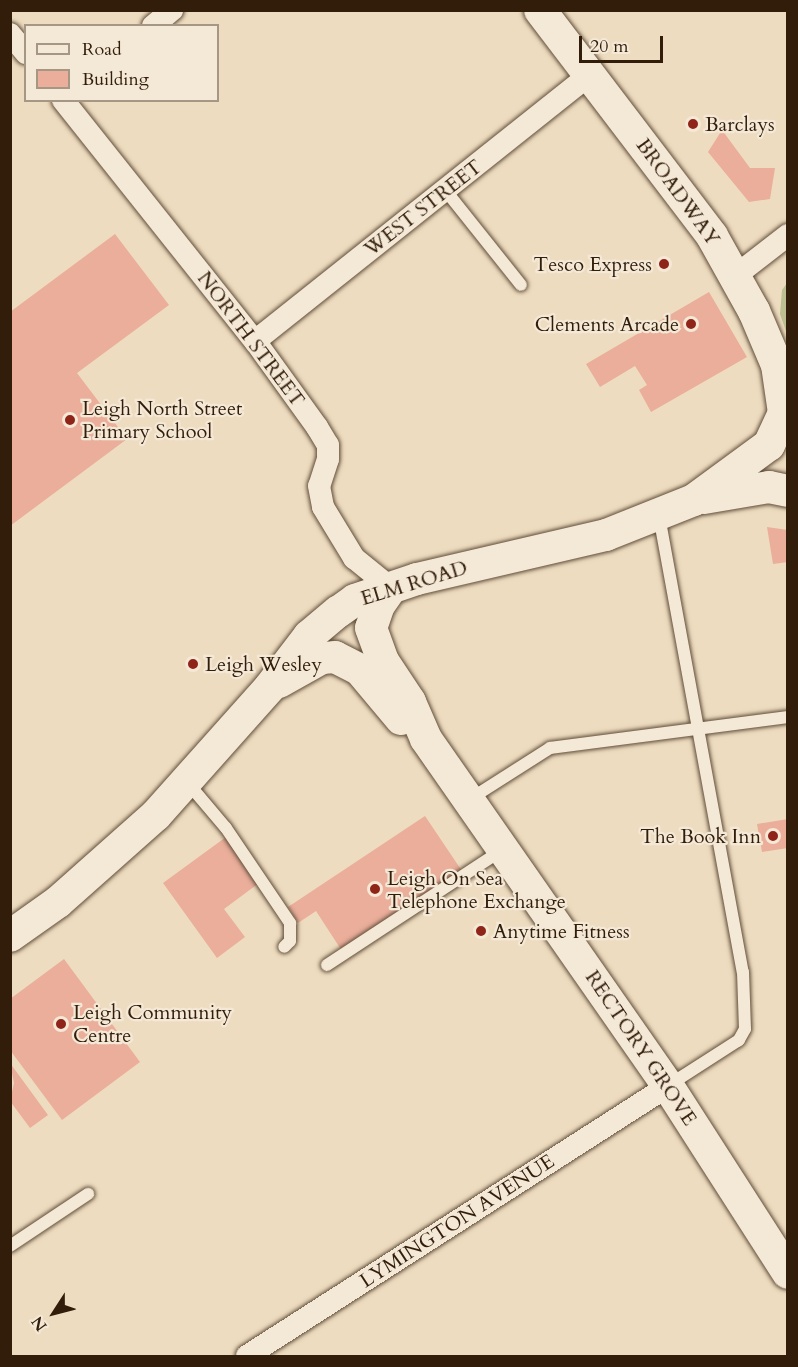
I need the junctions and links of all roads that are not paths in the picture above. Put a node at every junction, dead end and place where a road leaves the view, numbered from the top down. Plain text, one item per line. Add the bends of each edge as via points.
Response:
1 (172, 10) edge
2 (540, 10) edge
3 (155, 24) edge
4 (10, 34) edge
5 (24, 51) edge
6 (590, 75) junction
7 (65, 102) edge
8 (446, 191) junction
9 (788, 235) edge
10 (735, 276) junction
11 (521, 285) dead end
12 (255, 341) junction
13 (782, 378) edge
14 (788, 491) edge
15 (694, 500) junction
16 (659, 516) junction
17 (391, 588) junction
18 (270, 687) junction
19 (788, 717) edge
20 (699, 729) junction
21 (426, 739) junction
22 (187, 782) junction
23 (470, 799) junction
24 (505, 848) junction
25 (10, 936) edge
26 (284, 947) dead end
27 (327, 965) dead end
28 (668, 1086) junction
29 (88, 1194) dead end
30 (10, 1246) edge
31 (788, 1273) edge
32 (247, 1356) edge

1 - 3 street
2 - 6 street, BROADWAY
4 - 5 street
6 - 8 street, WEST STREET
6 - 10 street, BROADWAY via 712,236
7 - 12 street, NORTH STREET
8 - 11 lane
8 - 12 street, WEST STREET
9 - 10 street
10 - 13 street, BROADWAY
12 - 17 street, NORTH STREET via 328,444 328,459 319,486 333,529 354,558
13 - 15 street, ELM ROAD via 784,413 770,445
14 - 15 street, ELM ROAD via 769,487
15 - 16 street, ELM ROAD
16 - 17 street, ELM ROAD via 606,535 454,568
16 - 20 lane
17 - 18 street, ELM ROAD via 355,600 338,612 309,636
17 - 21 street, RECTORY GROVE via 371,628 383,661 410,702
18 - 21 street, RECTORY GROVE via 322,658 341,660 360,670 394,713
18 - 22 street, ELM ROAD
19 - 20 lane
20 - 23 lane via 550,748
20 - 28 lane via 743,972 745,1029 739,1040
21 - 23 street, RECTORY GROVE
22 - 25 street, ELM ROAD via 58,902
22 - 26 lane via 226,828 290,923 290,941
23 - 24 street, RECTORY GROVE
24 - 27 lane
24 - 28 street, RECTORY GROVE
28 - 31 street, RECTORY GROVE
28 - 32 street, LYMINGTON AVENUE
29 - 30 lane

